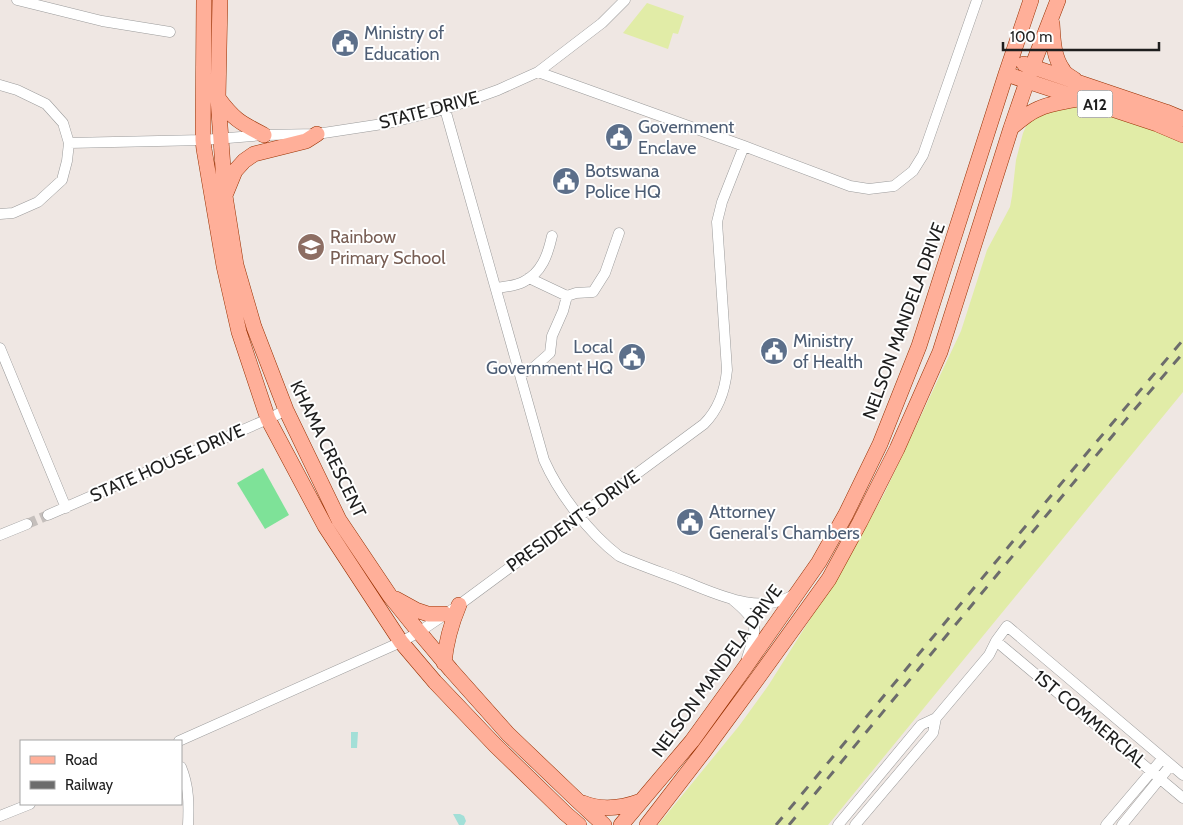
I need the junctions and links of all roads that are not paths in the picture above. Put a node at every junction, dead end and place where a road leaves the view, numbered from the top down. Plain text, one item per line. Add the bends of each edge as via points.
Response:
1 (16, 0) edge
2 (204, 0) edge
3 (220, 0) edge
4 (625, 0) edge
5 (977, 0) edge
6 (1031, 0) edge
7 (1058, 0) edge
8 (1052, 17) junction
9 (170, 32) dead end
10 (1011, 59) junction
11 (1032, 67) junction
12 (538, 72) junction
13 (1006, 74) junction
14 (1027, 82) junction
15 (1078, 83) junction
16 (0, 85) edge
17 (218, 98) junction
18 (1079, 99) junction
19 (445, 109) junction
20 (1183, 119) edge
21 (1011, 128) junction
22 (317, 134) junction
23 (264, 135) junction
24 (1183, 135) edge
25 (220, 139) junction
26 (203, 140) junction
27 (69, 143) junction
28 (744, 146) junction
29 (225, 196) junction
30 (0, 214) edge
31 (619, 233) dead end
32 (552, 236) dead end
33 (529, 278) junction
34 (496, 288) junction
35 (567, 296) junction
36 (0, 348) edge
37 (520, 374) junction
38 (286, 410) junction
39 (268, 419) junction
40 (66, 508) junction
41 (48, 515) tunnel mouth
42 (579, 517) junction
43 (26, 524) tunnel mouth
44 (0, 535) edge
45 (798, 592) junction
46 (390, 596) junction
47 (732, 599) junction
48 (459, 605) junction
49 (445, 614) junction
50 (419, 632) junction
51 (1016, 634) junction
52 (996, 641) junction
53 (401, 642) junction
54 (1005, 648) junction
55 (989, 655) junction
56 (444, 663) junction
57 (744, 670) junction
58 (936, 718) junction
59 (181, 740) edge
60 (1162, 758) junction
61 (1171, 765) junction
62 (182, 769) edge
63 (1151, 772) junction
64 (1183, 775) edge
65 (1159, 779) junction
66 (1183, 798) edge
67 (576, 800) junction
68 (641, 801) junction
69 (28, 805) edge
70 (0, 816) edge
71 (568, 820) edge
72 (188, 825) edge
73 (579, 825) edge
74 (604, 825) edge
75 (622, 825) edge
76 (647, 825) edge
77 (838, 825) edge
78 (855, 825) edge
79 (1106, 825) edge
80 (1122, 825) edge

1 - 9 street via 102,21
2 - 26 main road, KHAMA CRESCENT
3 - 17 main road, KHAMA CRESCENT
4 - 12 street, STATE DRIVE via 602,23
5 - 28 street via 924,155 912,171 894,186 850,186
6 - 10 main road, NELSON MANDELA DRIVE
7 - 8 main road, NELSON MANDELA DRIVE
8 - 11 main road, NELSON MANDELA DRIVE
8 - 15 main road via 1053,43 1058,60 1063,71
10 - 11 main road, A12
10 - 13 main road, NELSON MANDELA DRIVE
11 - 14 main road, NELSON MANDELA DRIVE
11 - 15 main road, A12
12 - 19 street, STATE DRIVE
12 - 28 street
13 - 14 main road, A12
13 - 45 main road, NELSON MANDELA DRIVE via 911,367 880,444 846,514
14 - 18 main road, A12
14 - 21 main road, NELSON MANDELA DRIVE
15 - 20 main road, A12
16 - 27 street via 46,104 63,123
17 - 23 main road via 235,119
17 - 25 main road, KHAMA CRESCENT
18 - 21 main road via 1037,109
18 - 24 main road, A12
19 - 22 street, STATE DRIVE via 389,123
19 - 34 street
21 - 76 main road, NELSON MANDELA DRIVE via 940,352 898,449 860,522 829,578
22 - 23 street, STATE DRIVE
22 - 29 main road via 306,141 254,154 236,171
23 - 25 street, STATE DRIVE
25 - 26 street, STATE DRIVE
25 - 29 main road, KHAMA CRESCENT
26 - 27 street, STATE DRIVE
26 - 39 main road, KHAMA CRESCENT via 224,266 239,332
27 - 30 street via 62,180 38,202 13,213
28 - 42 street, PRESIDENT'S DRIVE via 717,222 727,370 716,411 704,424
29 - 38 main road, KHAMA CRESCENT via 236,265 254,327
31 - 35 street via 605,273 592,292
32 - 33 street via 549,252 538,272
33 - 34 street
33 - 35 street
34 - 37 street
35 - 37 street via 552,336 550,353 533,368
36 - 40 street
37 - 42 street via 544,460
38 - 39 street, STATE HOUSE DRIVE
38 - 46 main road, KHAMA CRESCENT via 339,520
39 - 40 street, STATE HOUSE DRIVE
39 - 53 main road, KHAMA CRESCENT via 326,526
40 - 41 street, STATE HOUSE DRIVE
42 - 47 street via 619,556
42 - 48 street, PRESIDENT'S DRIVE
43 - 44 street
45 - 47 street via 787,599 769,603
45 - 57 main road, NELSON MANDELA DRIVE
46 - 49 main road via 428,614
46 - 50 main road, KHAMA CRESCENT
47 - 57 street via 754,623
48 - 49 street, PRESIDENT'S DRIVE
48 - 56 main road via 448,634
49 - 50 street, PRESIDENT'S DRIVE
50 - 53 street, PRESIDENT'S DRIVE
50 - 56 main road, KHAMA CRESCENT
51 - 52 street, 1ST COMMERCIAL via 1007,626
51 - 54 street
51 - 60 street, 1ST COMMERCIAL
52 - 54 street, 1ST COMMERCIAL
52 - 55 street
53 - 59 street, PRESIDENT'S DRIVE
53 - 71 main road, KHAMA CRESCENT via 435,682
54 - 55 street
54 - 63 street, 1ST COMMERCIAL
55 - 58 street
56 - 67 main road, KHAMA CRESCENT via 508,734
57 - 68 main road, NELSON MANDELA DRIVE via 692,741
58 - 77 street via 920,725
58 - 78 street via 933,733
60 - 61 street, 1ST COMMERCIAL
60 - 63 street
61 - 64 street, 1ST COMMERCIAL
61 - 65 street
62 - 72 street via 189,798
63 - 65 street, 1ST COMMERCIAL
63 - 79 street
65 - 66 street, 1ST COMMERCIAL
65 - 80 street
67 - 68 main road via 590,806 611,808
67 - 74 main road, KHAMA CRESCENT
68 - 75 main road, NELSON MANDELA DRIVE
69 - 70 street
71 - 73 main road, KHAMA CRESCENT

